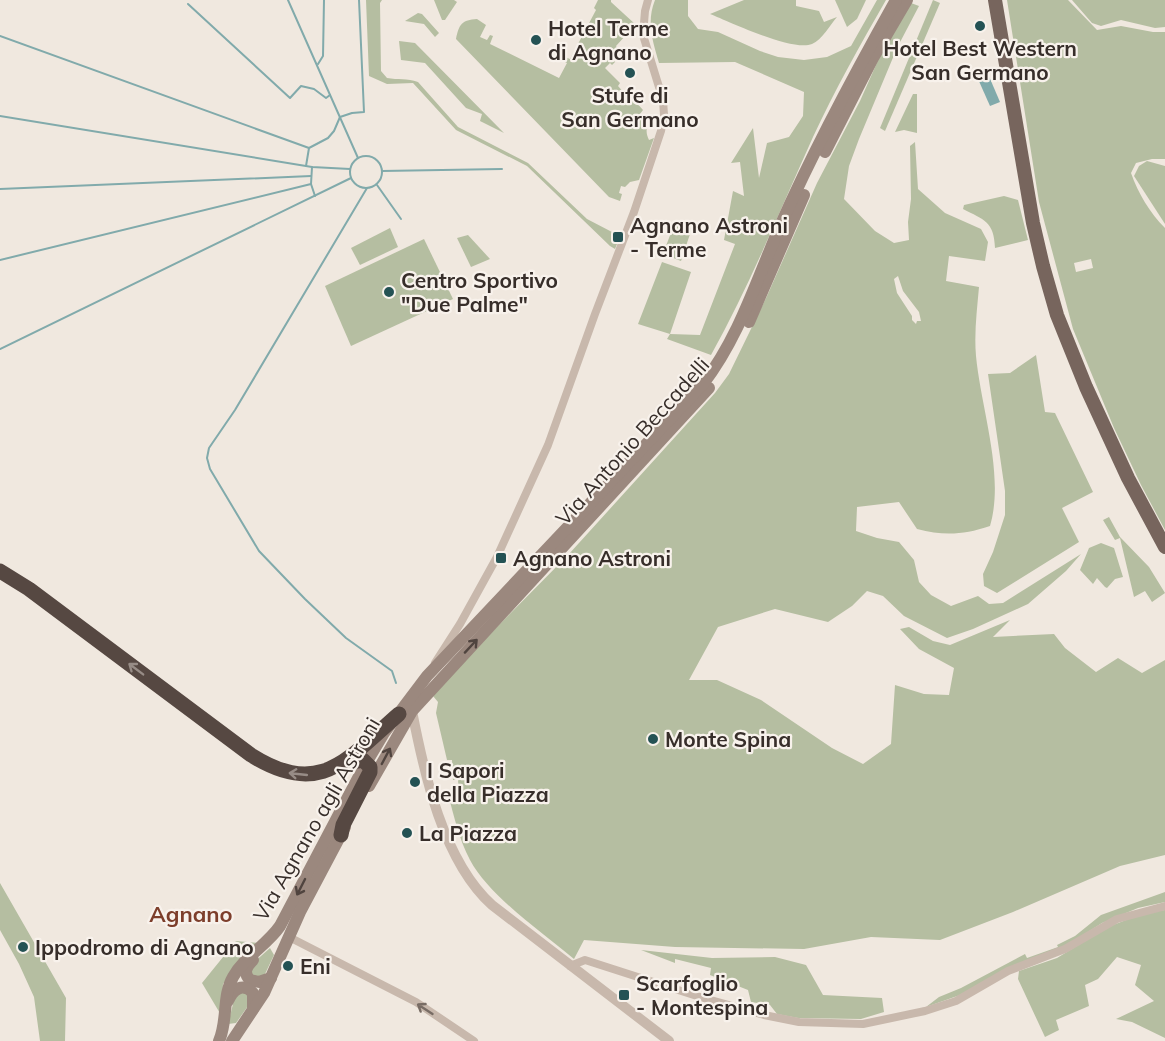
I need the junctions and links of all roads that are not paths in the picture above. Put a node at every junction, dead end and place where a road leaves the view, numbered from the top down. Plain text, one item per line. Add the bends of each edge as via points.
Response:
1 (648, 0) edge
2 (896, 0) edge
3 (907, 0) edge
4 (995, 0) edge
5 (1165, 547) edge
6 (0, 571) edge
7 (460, 624) junction
8 (452, 650) junction
9 (427, 676) junction
10 (432, 689) junction
11 (405, 710) junction
12 (398, 733) junction
13 (417, 735) junction
14 (366, 762) junction
15 (340, 765) junction
16 (341, 835) junction
17 (1165, 906) edge
18 (289, 937) junction
19 (266, 943) junction
20 (279, 961) junction
21 (570, 966) junction
22 (271, 978) junction
23 (225, 1007) junction
24 (253, 1009) junction
25 (246, 1021) junction
26 (224, 1022) junction
27 (219, 1041) edge
28 (232, 1041) edge
29 (474, 1041) edge
30 (669, 1041) edge

1 - 7 street via 643,35 663,100 661,131 548,446 497,557
2 - 8 main road, Via Antonio Beccadelli via 850,82 782,222 738,327 712,372
10 -> 3 main road, Via Antonio Beccadelli via 719,375 748,324 829,144
4 - 5 main road via 1034,223 1057,315 1128,478
15 -> 6 highway via 308,775 264,763
7 - 8 street
7 - 9 street
8 - 9 main road, Via Antonio Beccadelli
8 - 10 street
9 - 11 main road, Via Antonio Beccadelli
10 - 11 main road, Via Antonio Beccadelli
11 - 12 main road, Via Agnano agli Astroni
11 - 13 street
11 - 14 main road, Via Agnano agli Astroni
11 - 15 highway
12 - 13 street via 407,729
16 -> 12 main road, Via Agnano agli Astroni
13 - 21 street via 425,776 466,876 492,905
14 - 15 highway
14 - 16 highway via 370,772
14 -> 19 main road, Via Agnano agli Astroni via 287,914
16 - 18 main road, Via Agnano agli Astroni
17 - 21 street via 1117,919 1065,949 1008,971 956,1001 863,1024 799,1022 700,997 585,960
18 - 20 main road, Via Agnano agli Astroni
29 -> 18 street via 416,1002
19 - 20 main road via 275,948
19 - 22 main road via 246,971 253,981
19 - 23 main road, Via Agnano agli Astroni via 232,977
20 - 22 main road, Via Agnano agli Astroni
21 - 30 street
22 - 24 main road, Via Agnano agli Astroni
23 - 24 main road via 234,990 242,987 253,993
23 - 26 main road, Via Agnano agli Astroni
24 - 25 main road, Via Agnano agli Astroni
25 - 26 main road via 231,1028
25 - 28 main road, Via Agnano agli Astroni
26 - 27 main road, Via Agnano agli Astroni

